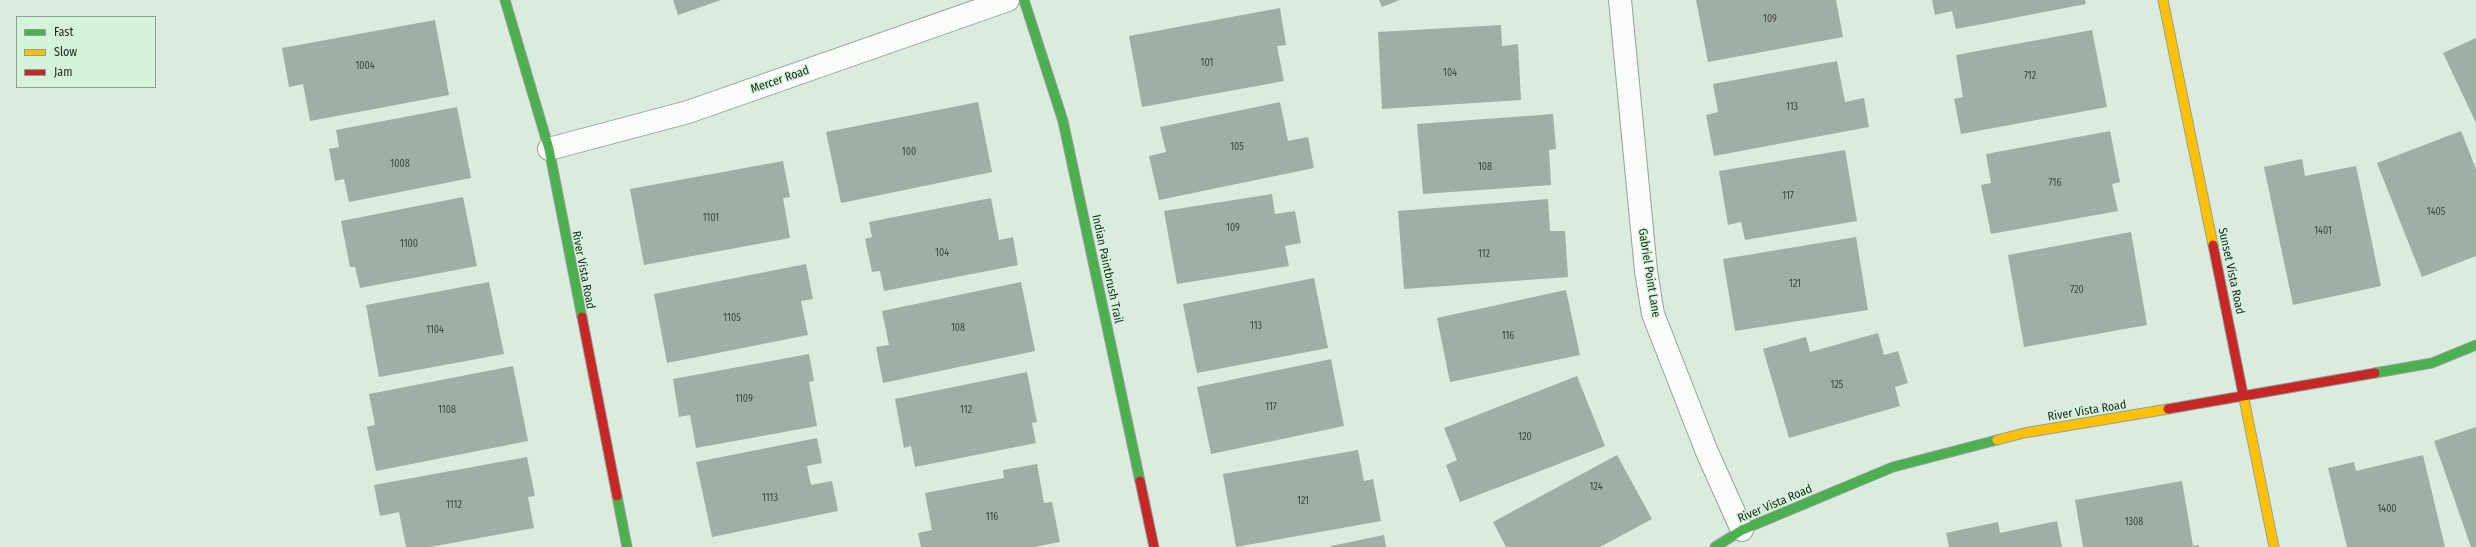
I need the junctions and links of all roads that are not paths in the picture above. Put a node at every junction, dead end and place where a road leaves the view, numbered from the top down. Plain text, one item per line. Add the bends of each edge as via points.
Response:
1 (505, 0) edge
2 (1008, 0) edge
3 (1024, 0) edge
4 (1620, 0) edge
5 (2163, 0) edge
6 (549, 149) junction
7 (2476, 345) edge
8 (2244, 397) junction
9 (1742, 530) junction
10 (627, 547) edge
11 (1154, 547) edge
12 (1715, 547) edge
13 (2274, 547) edge

1 - 6 street, River Vista Road
2 - 6 street, Mercer Road via 688,112
3 - 11 street, Indian Paintbrush Trail via 1063,121
4 - 9 street, Gabriel Point Lane via 1646,271 1654,314 1707,452
5 - 8 street, Sunset Vista Road
6 - 10 street, River Vista Road
7 - 8 street, River Vista Road via 2432,363
8 - 9 street, River Vista Road via 2024,433 1893,467
8 - 13 street, Sunset Vista Road
9 - 12 street, River Vista Road

